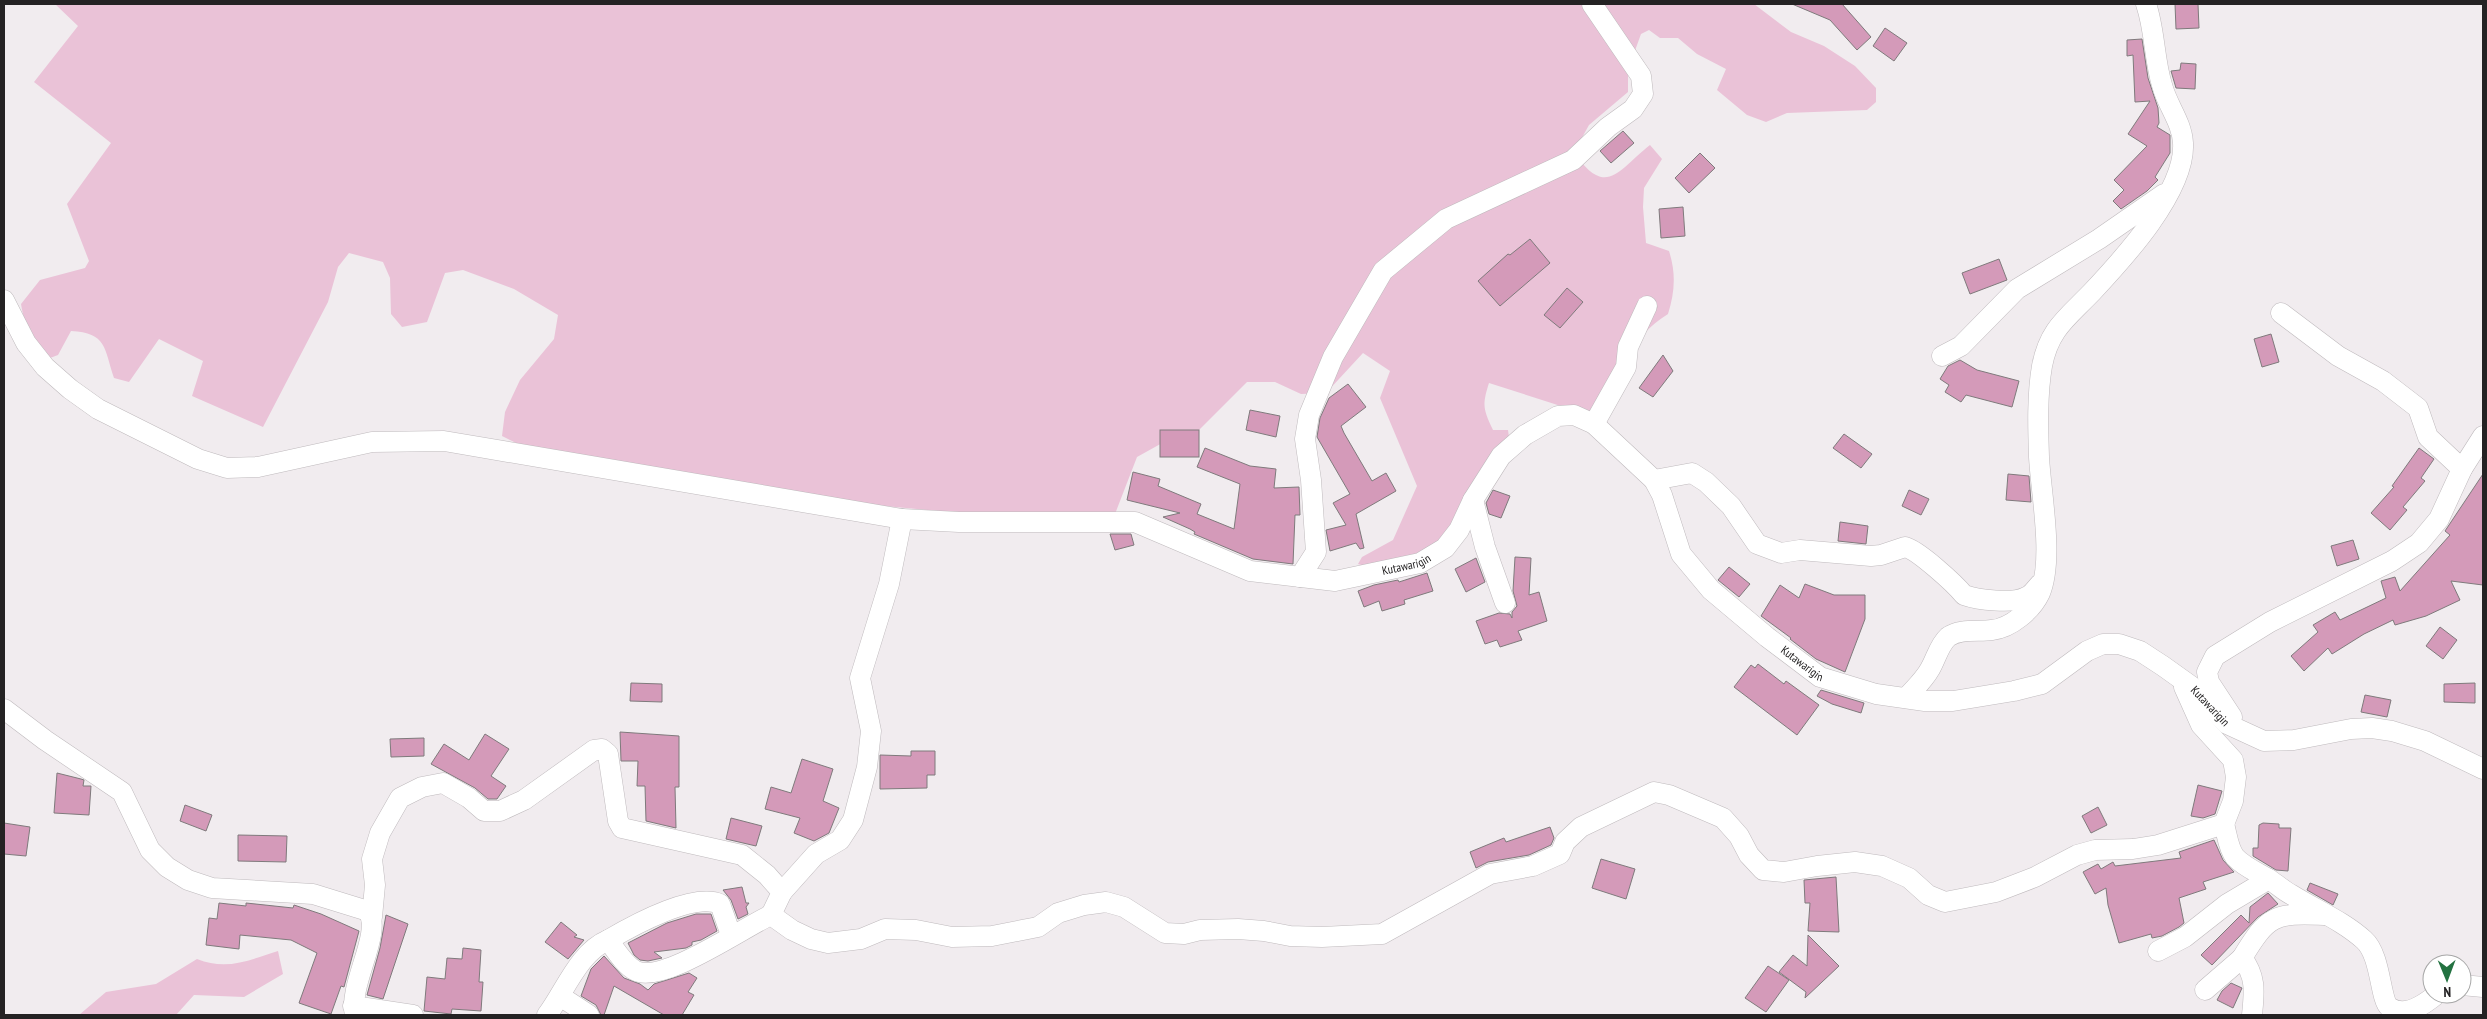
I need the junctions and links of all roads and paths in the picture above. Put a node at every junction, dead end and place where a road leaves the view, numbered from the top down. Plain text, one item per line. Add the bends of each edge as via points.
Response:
1 (1592, 4) edge
2 (2146, 4) edge
3 (2172, 188) junction
4 (4, 300) edge
5 (1647, 306) dead end
6 (2281, 313) dead end
7 (1942, 356) dead end
8 (1594, 424) junction
9 (2483, 436) edge
10 (2462, 468) junction
11 (1654, 480) junction
12 (1472, 500) junction
13 (902, 519) junction
14 (1300, 577) junction
15 (2043, 580) junction
16 (1506, 603) dead end
17 (2180, 678) junction
18 (1906, 698) junction
19 (4, 709) edge
20 (2246, 734) junction
21 (2483, 769) edge
22 (2224, 824) junction
23 (2269, 879) junction
24 (782, 892) junction
25 (771, 915) junction
26 (2329, 915) junction
27 (372, 917) junction
28 (731, 936) junction
29 (608, 940) junction
30 (2158, 951) dead end
31 (2242, 958) junction
32 (2205, 990) dead end
33 (560, 996) junction
34 (2424, 1004) edge
35 (354, 1011) edge
36 (413, 1015) edge
37 (547, 1015) edge
38 (589, 1015) edge
39 (2252, 1015) edge

1 - 14 street via 1641,76 1643,94 1633,109 1573,160 1446,219 1383,271 1333,357 1309,415 1305,439 1316,552
2 - 3 street via 2162,86 2177,120 2183,144
3 - 7 street via 2099,239 2017,289 1961,346
3 - 15 street via 2150,224 2052,333 2045,352 2039,399 2039,457 2046,540
4 - 13 street, Kutawarigin via 31,349 45,367 70,389 98,409 189,455 227,468 258,467 372,442 444,441
5 - 8 street via 1628,347 1626,367
6 - 10 street via 2338,356 2383,381 2418,408 2430,440
8 - 11 street, Kutawarigin
8 - 12 street, Kutawarigin via 1574,415 1558,416 1525,435 1501,456
9 - 10 street
10 - 20 street via 2439,519 2419,543 2392,561 2270,622 2215,656 2207,672 2209,682
11 - 15 street via 1692,473 1731,506 1757,544 1781,553 1800,550 1871,556 1905,547 1926,560 1964,595 1981,599 2014,601 2025,598
11 - 18 street, Kutawarigin via 1681,554 1711,590 1820,677 1876,694
12 - 14 street, Kutawarigin via 1460,530 1445,548 1420,563 1335,581
12 - 16 street
13 - 14 street, Kutawarigin via 1134,522 1250,572
13 - 24 street via 889,584 860,678 871,730 854,820 840,840 816,854
15 - 18 street via 2040,593 2030,608 2015,621 1995,630 1955,633 1947,638 1929,671
17 - 18 street, Kutawarigin via 2140,651 2119,644 2103,644 2087,651 2042,684 1953,701
17 - 20 street, Kutawarigin via 2227,724
17 - 22 street via 2201,724 2233,760 2236,777 2233,801
19 - 27 street via 122,792 150,850 167,867 188,880 212,888 313,894 368,911
20 - 21 street, Kutawarigin via 2264,741 2294,740 2372,728 2425,741
22 - 23 street via 2235,857
22 - 25 street via 2158,845 2077,854 2035,877 1996,892 1945,902 1928,895 1909,878 1882,866 1855,862 1784,872 1763,870 1723,818 1669,794 1654,792 1581,827 1565,842 1560,854 1533,866 1490,874 1382,934 1306,937 1238,929 1165,933 1124,907 1106,902 1058,913 1038,927 992,936 952,937 916,930 885,929 861,939 828,943 804,936
23 - 26 street via 2292,896
23 - 30 street via 2227,904 2185,937
24 - 25 street
24 - 27 street via 742,855 622,828 618,821 608,754 602,749 594,750 533,794 500,811 484,811 469,798 443,784 422,787 400,798 380,833 372,859 375,885
25 - 28 street
26 - 31 street via 2280,916 2266,923
26 - 34 street via 2366,941 2379,967 2386,1002 2390,1007 2402,1011
27 - 35 street via 374,924
28 - 29 street via 681,964 646,973 632,969
28 - 29 street via 720,904 704,901 640,921
29 - 33 street via 600,943 581,963
31 - 32 street
31 - 39 street via 2255,987
33 - 37 street
33 - 38 street
35 - 36 street

